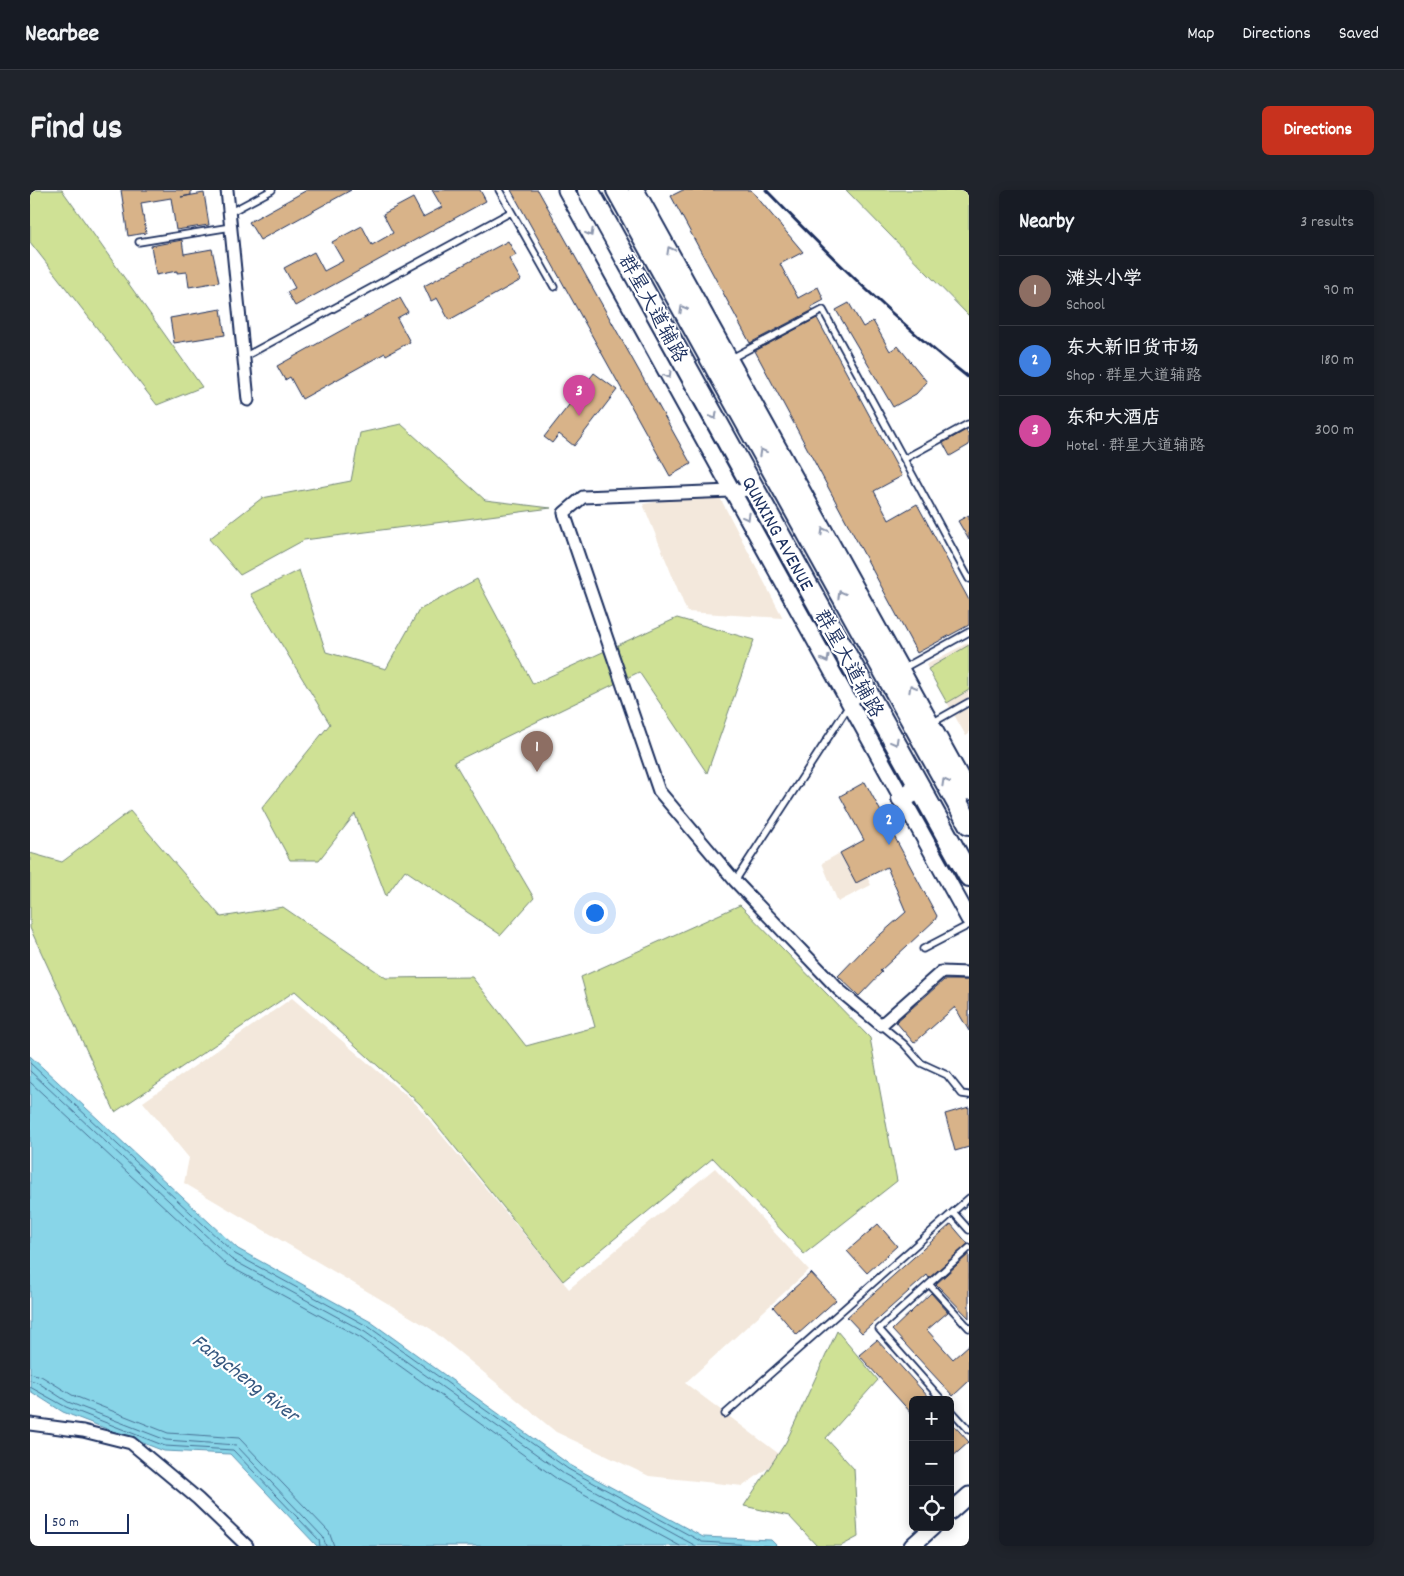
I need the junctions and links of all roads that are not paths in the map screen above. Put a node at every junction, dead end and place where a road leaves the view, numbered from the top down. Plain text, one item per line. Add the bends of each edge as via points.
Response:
1 (227, 190) edge
2 (272, 190) edge
3 (499, 190) edge
4 (566, 190) edge
5 (588, 190) edge
6 (617, 190) edge
7 (636, 190) edge
8 (512, 212) junction
9 (229, 214) junction
10 (231, 227) junction
11 (139, 242) dead end
12 (554, 287) dead end
13 (244, 357) junction
14 (722, 363) junction
15 (248, 400) dead end
16 (969, 426) edge
17 (904, 459) junction
18 (755, 490) junction
19 (733, 492) junction
20 (969, 579) edge
21 (969, 632) edge
22 (894, 673) junction
23 (868, 694) junction
24 (969, 702) edge
25 (850, 704) junction
26 (924, 728) junction
27 (920, 788) junction
28 (969, 792) edge
29 (902, 798) junction
30 (969, 824) edge
31 (969, 876) edge
32 (736, 881) junction
33 (969, 919) edge
34 (969, 925) edge
35 (923, 949) dead end
36 (969, 973) edge
37 (880, 1025) junction
38 (969, 1095) edge
39 (969, 1198) edge
40 (953, 1212) junction
41 (969, 1230) edge
42 (969, 1248) edge
43 (929, 1284) junction
44 (969, 1328) edge
45 (938, 1396) edge
46 (954, 1413) edge
47 (725, 1414) dead end
48 (30, 1424) edge
49 (969, 1430) edge
50 (969, 1495) edge
51 (954, 1508) edge
52 (930, 1531) edge
53 (920, 1544) edge
54 (247, 1546) edge

1 - 9 street
2 - 9 lane
3 - 8 lane
4 -> 19 street, 群星大道辅路
5 -> 18 highway, QUNXING AVENUE
14 -> 6 highway, QUNXING AVENUE
14 -> 7 street, 群星大道辅路
8 - 12 lane
8 - 13 lane
9 - 10 street
10 - 11 lane
10 - 13 street
13 - 15 street
14 - 17 lane via 823,310
22 -> 14 highway, QUNXING AVENUE
16 - 17 lane
17 - 20 lane
18 - 19 street
18 - 23 highway, QUNXING AVENUE
19 -> 25 street, 群星大道辅路
19 - 32 street via 583,497 564,513 659,791
21 - 22 lane
26 -> 22 highway, QUNXING AVENUE
23 - 25 lane
23 -> 27 highway, QUNXING AVENUE
24 - 26 lane
25 - 29 street, 群星大道辅路
25 - 32 lane
26 - 28 street
30 -> 26 highway, QUNXING AVENUE
27 - 29 highway
27 - 31 highway, QUNXING AVENUE
29 - 33 street, 群星大道辅路
32 - 37 street via 839,990
34 - 35 lane
36 - 37 street via 941,972
37 - 38 lane via 922,1063 947,1075 962,1094
39 - 40 lane
40 - 41 lane
40 - 47 lane
42 - 43 lane
43 - 44 lane
43 - 45 lane via 879,1329
46 - 49 lane
48 - 54 street via 83,1431 131,1443 198,1499
50 - 51 street
52 - 53 street

